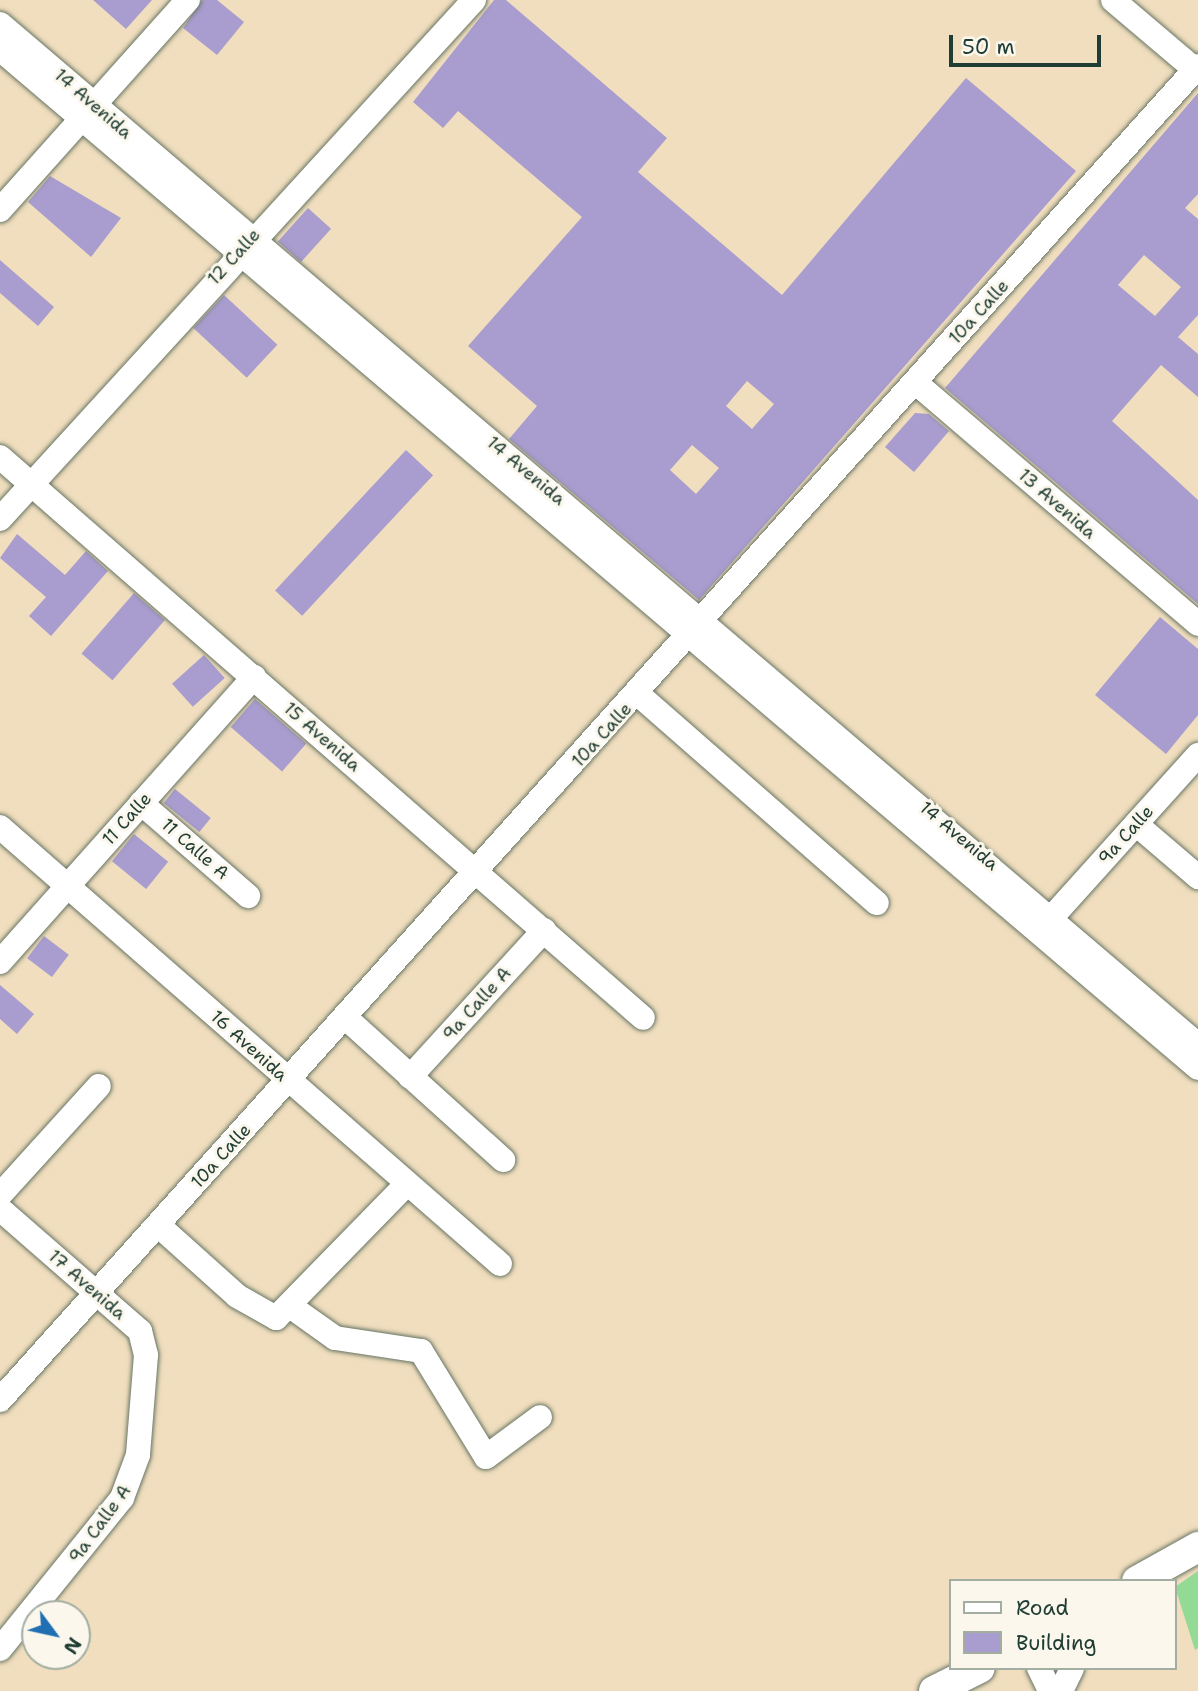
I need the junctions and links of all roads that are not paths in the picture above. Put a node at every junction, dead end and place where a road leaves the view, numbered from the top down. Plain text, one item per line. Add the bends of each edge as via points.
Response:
1 (188, 0) edge
2 (474, 0) edge
3 (1112, 0) edge
4 (0, 24) edge
5 (0, 48) edge
6 (1197, 69) edge
7 (87, 111) junction
8 (0, 210) edge
9 (245, 245) junction
10 (916, 383) junction
11 (0, 457) edge
12 (30, 484) junction
13 (0, 519) edge
14 (1198, 624) edge
15 (697, 630) junction
16 (254, 677) junction
17 (639, 695) junction
18 (1198, 755) edge
19 (141, 803) junction
20 (1136, 824) junction
21 (0, 827) edge
22 (477, 873) junction
23 (1198, 877) edge
24 (68, 885) junction
25 (248, 896) dead end
26 (877, 904) dead end
27 (1052, 916) junction
28 (544, 930) junction
29 (0, 961) edge
30 (346, 1018) junction
31 (643, 1018) dead end
32 (1198, 1045) edge
33 (1198, 1068) edge
34 (410, 1077) junction
35 (289, 1081) junction
36 (99, 1086) dead end
37 (503, 1160) dead end
38 (406, 1185) junction
39 (0, 1195) edge
40 (0, 1209) edge
41 (158, 1225) junction
42 (500, 1264) dead end
43 (97, 1292) junction
44 (283, 1312) junction
45 (144, 1375) joint
46 (0, 1400) edge
47 (540, 1417) dead end
48 (1198, 1547) edge
49 (1141, 1579) edge
50 (0, 1649) edge
51 (976, 1670) edge
52 (1040, 1670) edge
53 (1071, 1670) edge
54 (934, 1691) edge
55 (1050, 1691) edge
56 (1061, 1691) edge

1 - 7 street
2 - 9 street, 12 Calle
3 - 6 street
4 - 7 street, 14 Avenida
5 - 7 street, 14 Avenida
6 - 10 street, 10a Calle
7 - 8 street
7 - 9 street, 14 Avenida
9 - 12 street, 12 Calle
9 - 15 street, 14 Avenida
10 - 14 street, 13 Avenida
10 - 15 street, 10a Calle
11 - 12 street, 15 Avenida
12 - 13 street, 12 Calle
12 - 16 street, 15 Avenida
15 - 17 street, 10a Calle
15 - 27 street, 14 Avenida
15 - 33 street
16 - 19 street, 11 Calle
16 - 22 street, 15 Avenida
17 - 22 street, 10a Calle
17 - 26 street
18 - 20 street, 9a Calle
19 - 24 street, 11 Calle
19 - 25 street, 11 Calle A
20 - 23 street
20 - 27 street, 9a Calle
21 - 24 street, 16 Avenida
22 - 28 street, 15 Avenida
22 - 30 street, 10a Calle
24 - 29 street, 11 Calle
24 - 35 street, 16 Avenida
27 - 32 street, 14 Avenida
28 - 31 street, 15 Avenida
28 - 34 street, 9a Calle A
30 - 34 street
30 - 35 street, 10a Calle
34 - 37 street
35 - 38 street, 16 Avenida
35 - 41 street, 10a Calle
36 - 39 street
38 - 42 street, 16 Avenida
38 - 44 street
40 - 43 street, 17 Avenida
41 - 43 street, 10a Calle
41 - 44 street via 237,1296
43 - 45 street, 17 Avenida via 140,1331
43 - 46 street, 10a Calle
44 - 47 street via 335,1338 421,1351 486,1457
45 - 50 street, 9a Calle A via 138,1455 122,1498
48 - 49 main road
51 - 54 main road
52 - 55 street
53 - 56 street

